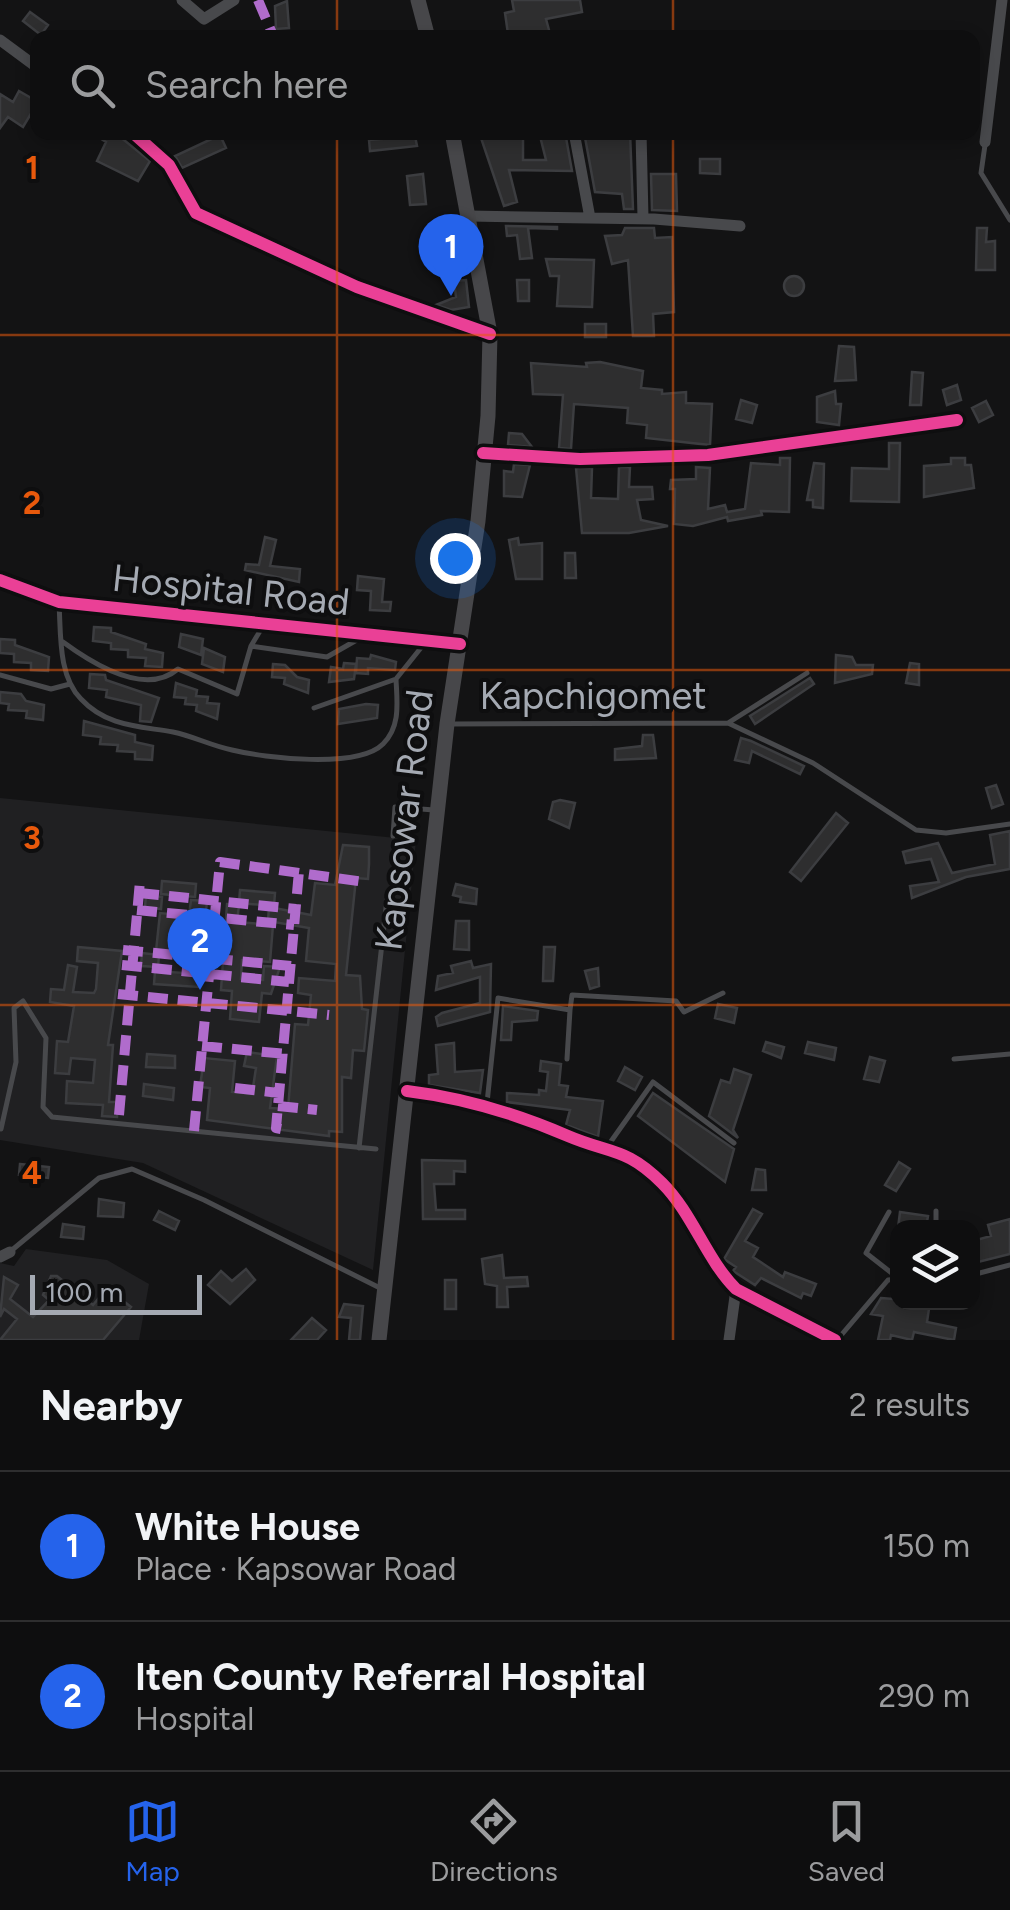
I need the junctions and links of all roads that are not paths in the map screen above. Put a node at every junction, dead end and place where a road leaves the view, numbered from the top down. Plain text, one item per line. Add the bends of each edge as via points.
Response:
1 (182, 0) edge
2 (234, 0) edge
3 (418, 0) edge
4 (1002, 0) edge
5 (1005, 23) edge
6 (426, 30) edge
7 (0, 40) edge
8 (30, 62) edge
9 (141, 140) edge
10 (454, 140) edge
11 (575, 140) edge
12 (641, 140) edge
13 (985, 142) joint
14 (469, 216) junction
15 (590, 218) junction
16 (643, 218) junction
17 (1010, 220) edge
18 (740, 226) dead end
19 (490, 334) junction
20 (956, 420) dead end
21 (483, 453) junction
22 (0, 580) edge
23 (59, 602) junction
24 (263, 626) junction
25 (367, 634) junction
26 (61, 640) junction
27 (426, 641) junction
28 (460, 644) junction
29 (251, 646) junction
30 (807, 673) dead end
31 (0, 675) edge
32 (396, 679) junction
33 (70, 684) junction
34 (314, 708) dead end
35 (728, 723) junction
36 (446, 724) junction
37 (436, 810) junction
38 (1010, 824) edge
39 (393, 836) dead end
40 (386, 899) dead end
41 (723, 993) dead end
42 (570, 1010) junction
43 (1010, 1054) edge
44 (567, 1059) dead end
45 (954, 1060) dead end
46 (407, 1091) junction
47 (488, 1103) junction
48 (2, 1129) edge
49 (734, 1142) dead end
50 (358, 1148) junction
51 (607, 1148) junction
52 (376, 1150) dead end
53 (936, 1211) dead end
54 (890, 1212) dead end
55 (936, 1220) edge
56 (5, 1254) edge
57 (1010, 1265) edge
58 (890, 1273) edge
59 (980, 1273) edge
60 (890, 1280) edge
61 (736, 1289) junction
62 (384, 1291) junction
63 (380, 1340) edge
64 (730, 1340) edge
65 (836, 1340) edge

1 - 2 street via 204,19
3 - 6 main road
4 - 5 street
5 - 13 street
7 - 8 street
9 - 19 street via 169,165 196,213 357,286
10 - 14 main road, Kapsowar Road
11 - 15 street
12 - 16 street
13 - 17 lane via 981,173
14 - 15 street
14 - 19 main road, Kapsowar Road
15 - 16 street
16 - 18 street
19 - 21 main road, Kapsowar Road
20 - 21 street via 708,454 580,459
21 - 28 main road, Kapsowar Road
22 - 23 street, Hospital Road
23 - 24 street, Hospital Road
23 - 26 lane
24 - 25 street, Hospital Road
24 - 29 lane
25 - 27 street, Hospital Road
25 - 29 lane via 327,657
26 - 29 lane via 90,661 144,682 165,680 178,669 238,694
26 - 33 lane
27 - 28 street, Hospital Road
27 - 32 lane
28 - 36 main road, Kapsowar Road
30 - 35 lane
31 - 33 lane via 51,689
32 - 33 lane via 393,731 380,748 341,760 236,752 124,725 98,713
32 - 34 lane
35 - 36 lane, Kapchigomet
35 - 38 lane, Kapchigomet via 814,763 916,830
36 - 37 main road, Kapsowar Road
37 - 39 lane via 394,808
37 - 46 main road, Kapsowar Road
40 - 50 lane
41 - 42 lane via 684,1012 676,1002 572,994
42 - 44 lane
42 - 47 lane via 498,998
43 - 45 lane
46 - 47 street
46 - 62 main road, Kapsowar Road
47 - 51 street
48 - 50 lane via 16,1062 14,1008 24,1001 46,1038 43,1106 52,1117
49 - 51 lane via 653,1082
50 - 52 lane
51 - 61 street via 630,1154 664,1184
53 - 55 lane
54 - 58 lane via 866,1254
56 - 62 lane via 99,1178 132,1169
57 - 59 lane
60 - 65 lane
61 - 64 street
61 - 65 street
62 - 63 main road, Kapsowar Road

